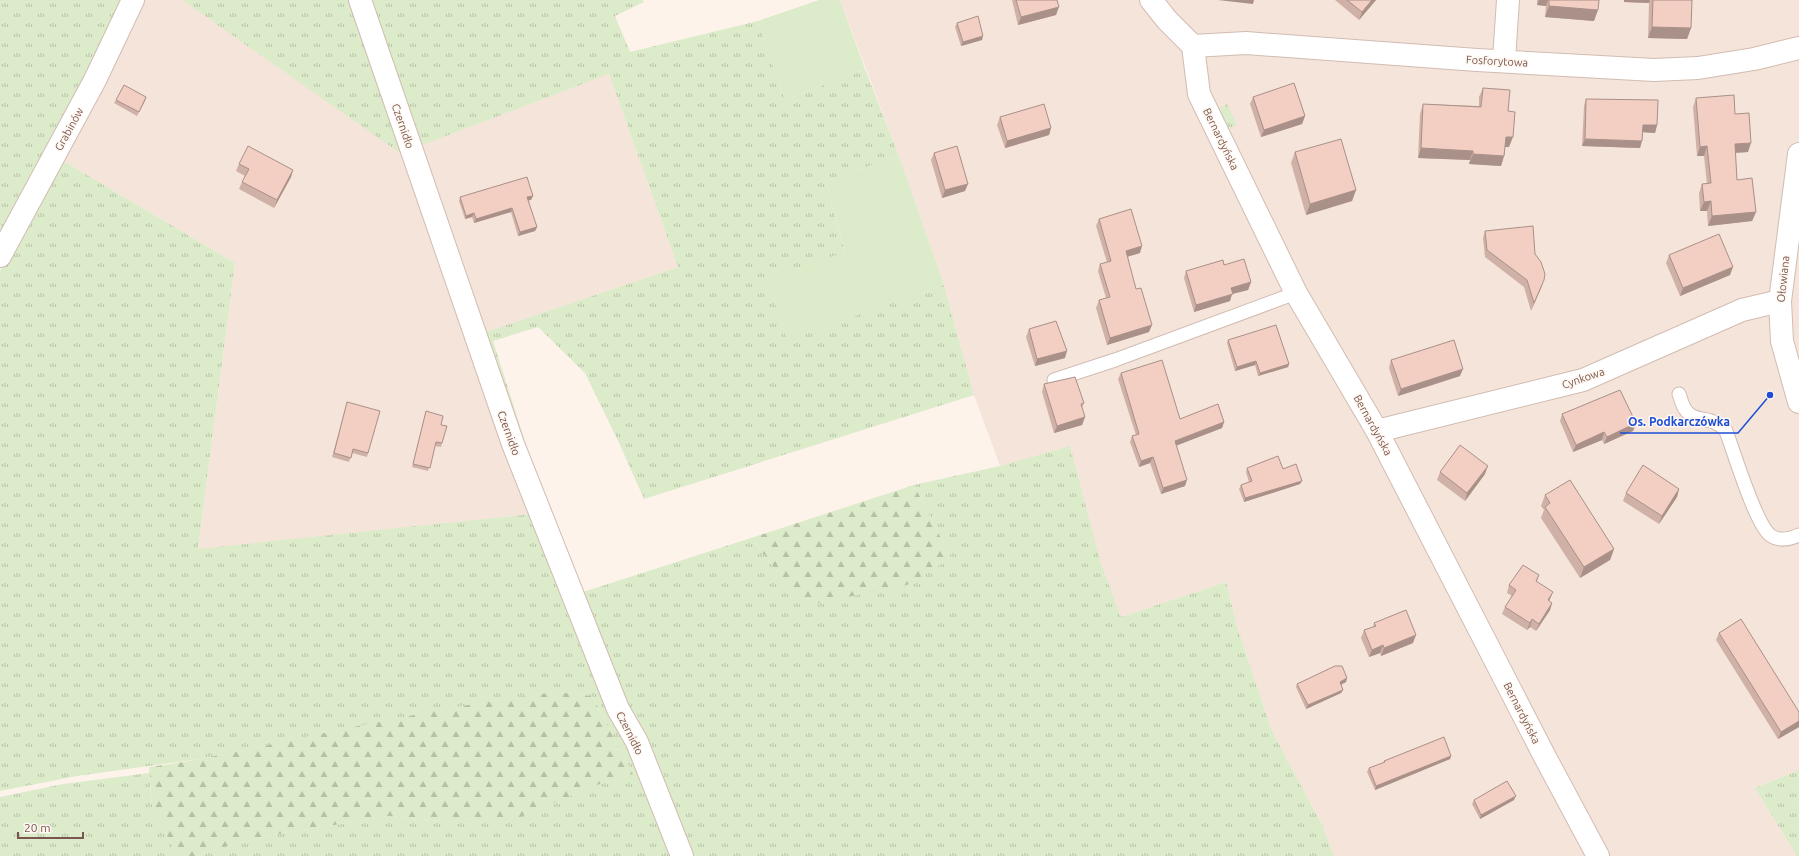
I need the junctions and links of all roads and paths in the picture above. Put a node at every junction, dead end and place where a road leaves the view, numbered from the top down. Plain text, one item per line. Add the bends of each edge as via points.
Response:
1 (133, 0) edge
2 (360, 0) edge
3 (1151, 0) edge
4 (1508, 0) edge
5 (1193, 46) junction
6 (1799, 48) edge
7 (1504, 60) junction
8 (1799, 154) edge
9 (0, 256) edge
10 (1296, 293) junction
11 (1780, 301) junction
12 (1054, 380) edge
13 (1797, 389) edge
14 (1679, 394) dead end
15 (1377, 431) junction
16 (1799, 535) edge
17 (682, 856) edge
18 (1598, 856) edge

1 - 9 street, Grabinów via 95,80
2 - 17 street, Czernidło via 513,444 618,709 637,742
3 - 5 street
4 - 7 street
5 - 7 street, Fosforytowa via 1246,43
5 - 10 street, Bernardyńska via 1199,94
6 - 7 street, Fosforytowa via 1754,59 1669,70
8 - 11 street, Ołowiana
10 - 12 lane
10 - 15 street, Bernardyńska
11 - 13 street, Ołowiana via 1782,341
11 - 15 street, Cynkowa via 1742,310 1583,380
14 - 16 lane via 1685,410 1691,416 1710,420 1726,431 1765,530 1771,536 1780,539
15 - 18 street, Bernardyńska

